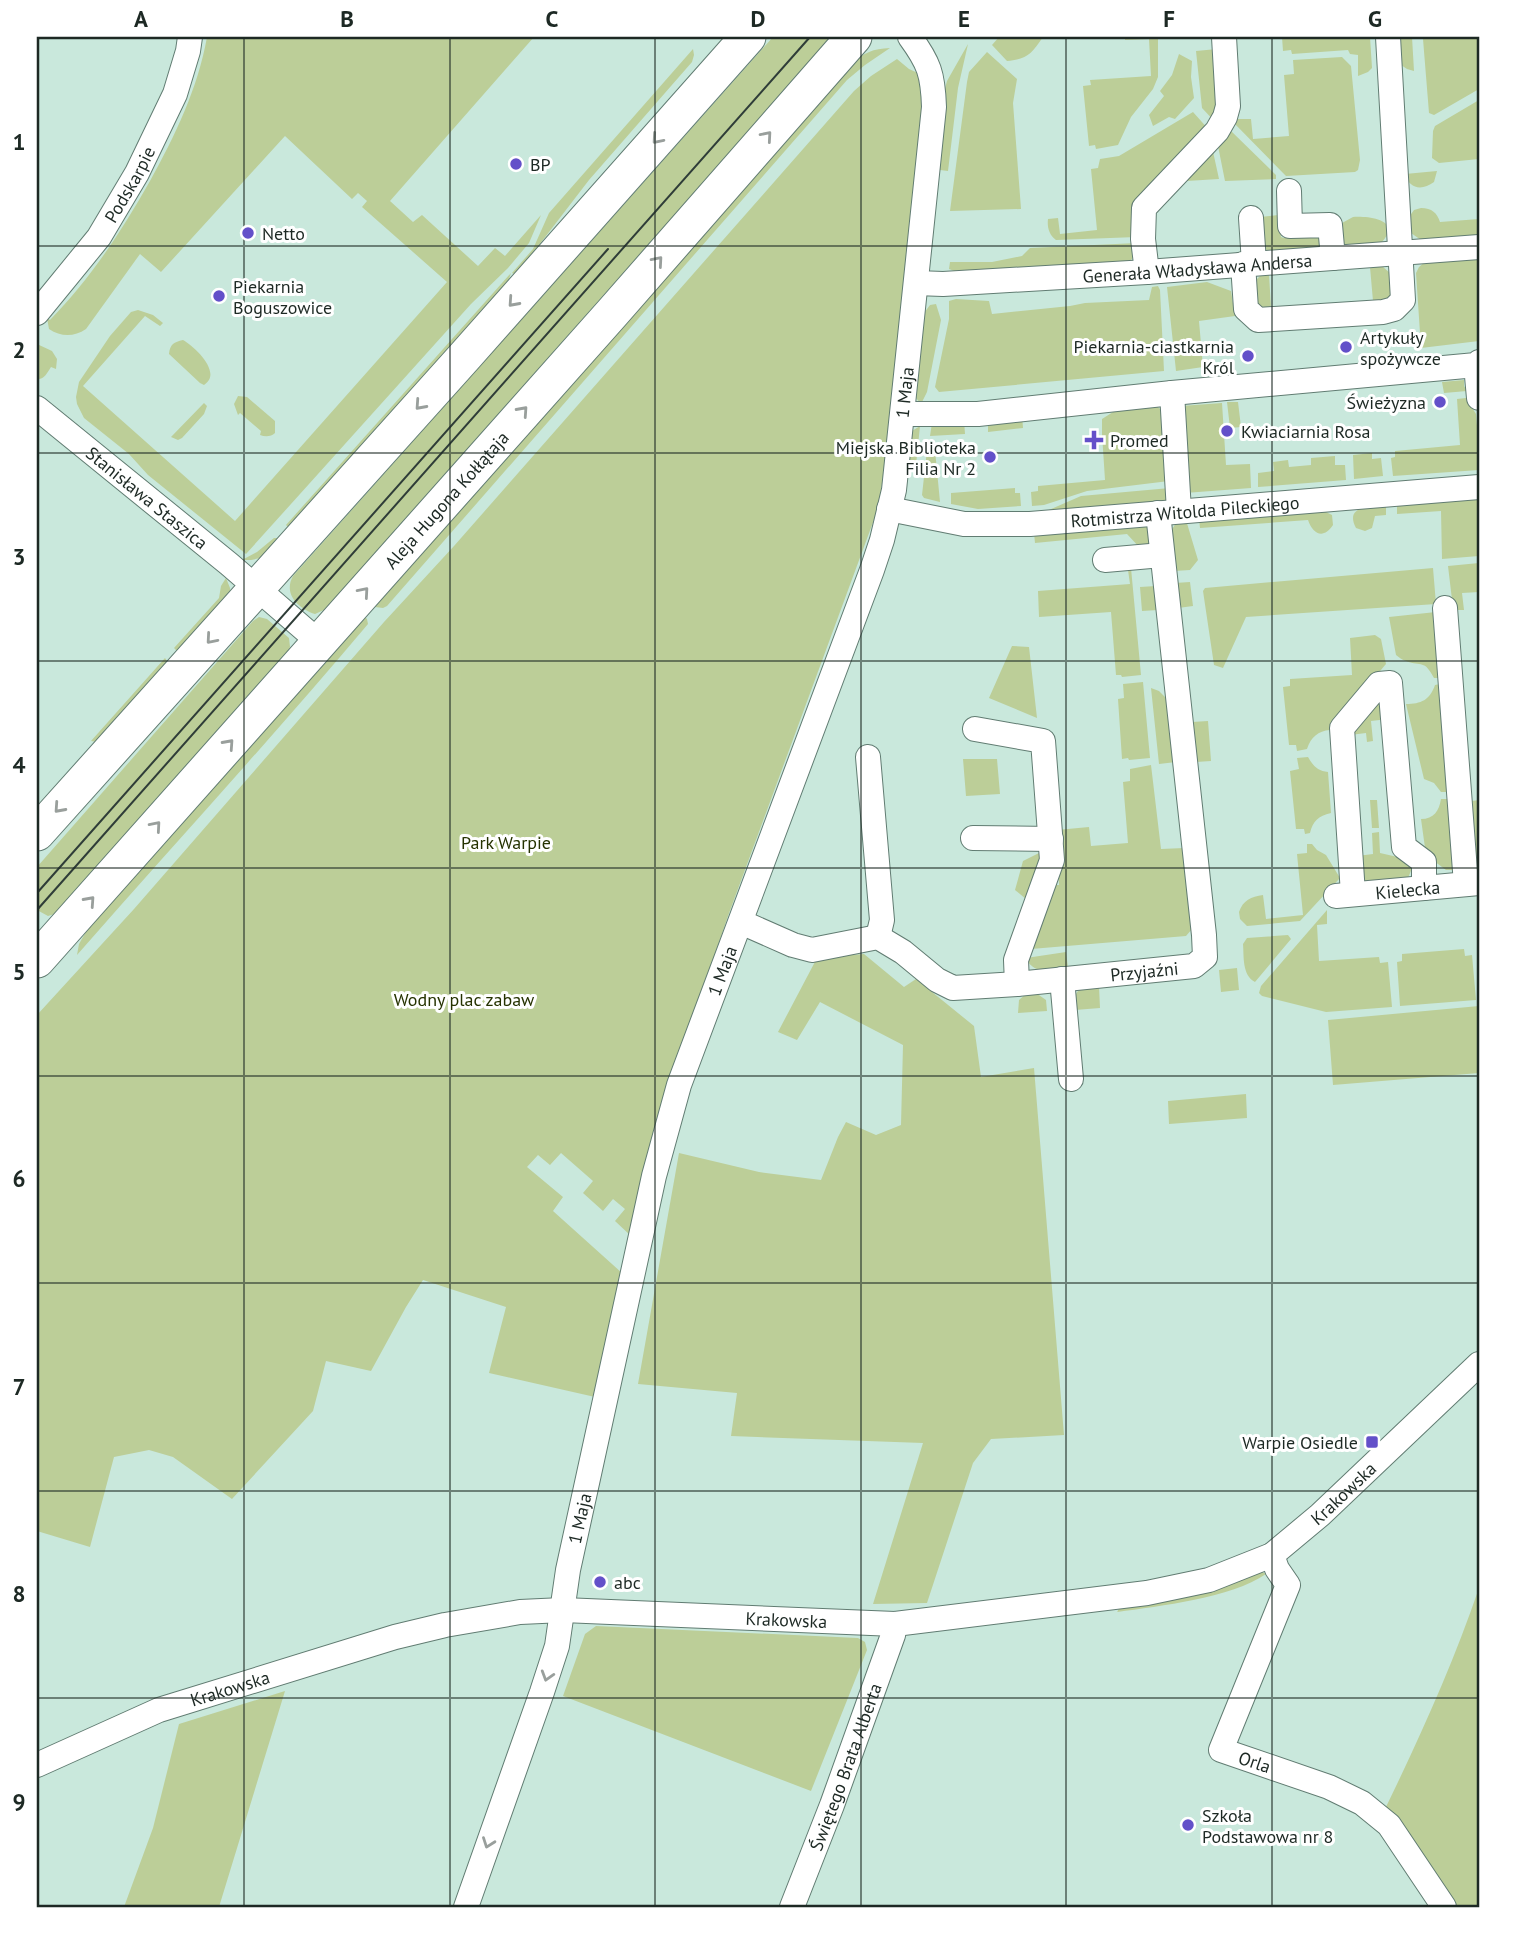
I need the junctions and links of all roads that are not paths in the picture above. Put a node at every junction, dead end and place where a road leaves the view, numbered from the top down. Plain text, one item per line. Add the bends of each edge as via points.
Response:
1 (190, 37) edge
2 (748, 37) edge
3 (854, 37) edge
4 (910, 37) edge
5 (1224, 37) edge
6 (1388, 37) edge
7 (1289, 191) dead end
8 (1251, 218) dead end
9 (1479, 247) edge
10 (1399, 253) junction
11 (1332, 258) junction
12 (1248, 263) junction
13 (1147, 272) junction
14 (916, 283) junction
15 (37, 313) edge
16 (1477, 364) edge
17 (1171, 393) junction
18 (1479, 398) edge
19 (37, 408) edge
20 (903, 414) junction
21 (1479, 486) edge
22 (889, 509) junction
23 (1168, 512) junction
24 (1162, 555) junction
25 (1105, 560) dead end
26 (256, 587) junction
27 (1445, 608) dead end
28 (319, 642) junction
29 (975, 729) dead end
30 (868, 757) dead end
31 (37, 833) edge
32 (973, 838) dead end
33 (1051, 839) junction
34 (1472, 883) edge
35 (1424, 888) junction
36 (741, 922) junction
37 (878, 937) junction
38 (37, 960) edge
39 (1062, 979) junction
40 (1017, 984) junction
41 (1071, 1079) dead end
42 (1479, 1364) edge
43 (1272, 1555) junction
44 (563, 1610) junction
45 (895, 1625) junction
46 (37, 1765) edge
47 (466, 1907) edge
48 (792, 1907) edge
49 (1444, 1907) edge

1 - 15 street, Podskarpie via 175,94 137,173 99,237
2 -> 26 main road
28 -> 3 main road, Aleja Hugona Kołłątaja
4 - 14 street, 1 Maja via 930,68 934,107
5 - 13 street via 1225,117 1144,208
6 - 10 street
7 - 11 street via 1290,226 1330,225
8 - 12 street
9 - 10 street, Generała Władysława Andersa
10 - 11 street, Generała Władysława Andersa
10 - 12 street via 1403,300 1383,312 1258,320 1246,309
11 - 12 street, Generała Władysława Andersa
12 - 13 street, Generała Władysława Andersa
13 - 14 street, Generała Władysława Andersa
14 - 20 street, 1 Maja
16 - 17 street
16 - 18 street
17 - 20 street via 978,414
17 - 23 street, Przyjaźni
19 - 26 street, Stanisława Staszica
20 - 22 street, 1 Maja
21 - 23 street, Rotmistrza Witolda Pileckiego
22 - 23 street, Rotmistrza Witolda Pileckiego via 964,524 1030,524
22 - 36 street, 1 Maja via 872,570
23 - 24 street, Przyjaźni
24 - 25 street
24 - 39 street, Przyjaźni via 1205,957 1194,966
26 - 28 street, Stanisława Staszica
26 -> 31 main road
27 - 34 street
38 -> 28 main road, Aleja Hugona Kołłątaja
29 - 33 street via 1043,741
30 - 37 street via 882,920
32 - 33 street
33 - 40 street via 1052,860 1017,960
34 - 35 street, Kielecka
35 - 35 street, Kielecka via 1344,895 1342,728 1379,684 1390,683 1404,847 1424,862
36 - 37 street via 812,950
36 - 44 street, 1 Maja via 679,1085 661,1147
37 - 40 street, Przyjaźni via 953,988
39 - 40 street, Przyjaźni
39 - 41 street
42 - 43 street, Krakowska
43 - 45 street, Krakowska via 1209,1580 1147,1593
43 - 49 street, Orla via 1288,1585 1221,1749 1362,1803 1389,1825
44 - 45 street, Krakowska
44 - 46 street, Krakowska via 445,1625 348,1651 159,1710
44 -> 47 street, 1 Maja via 542,1692
45 - 48 street, Świętego Brata Alberta

